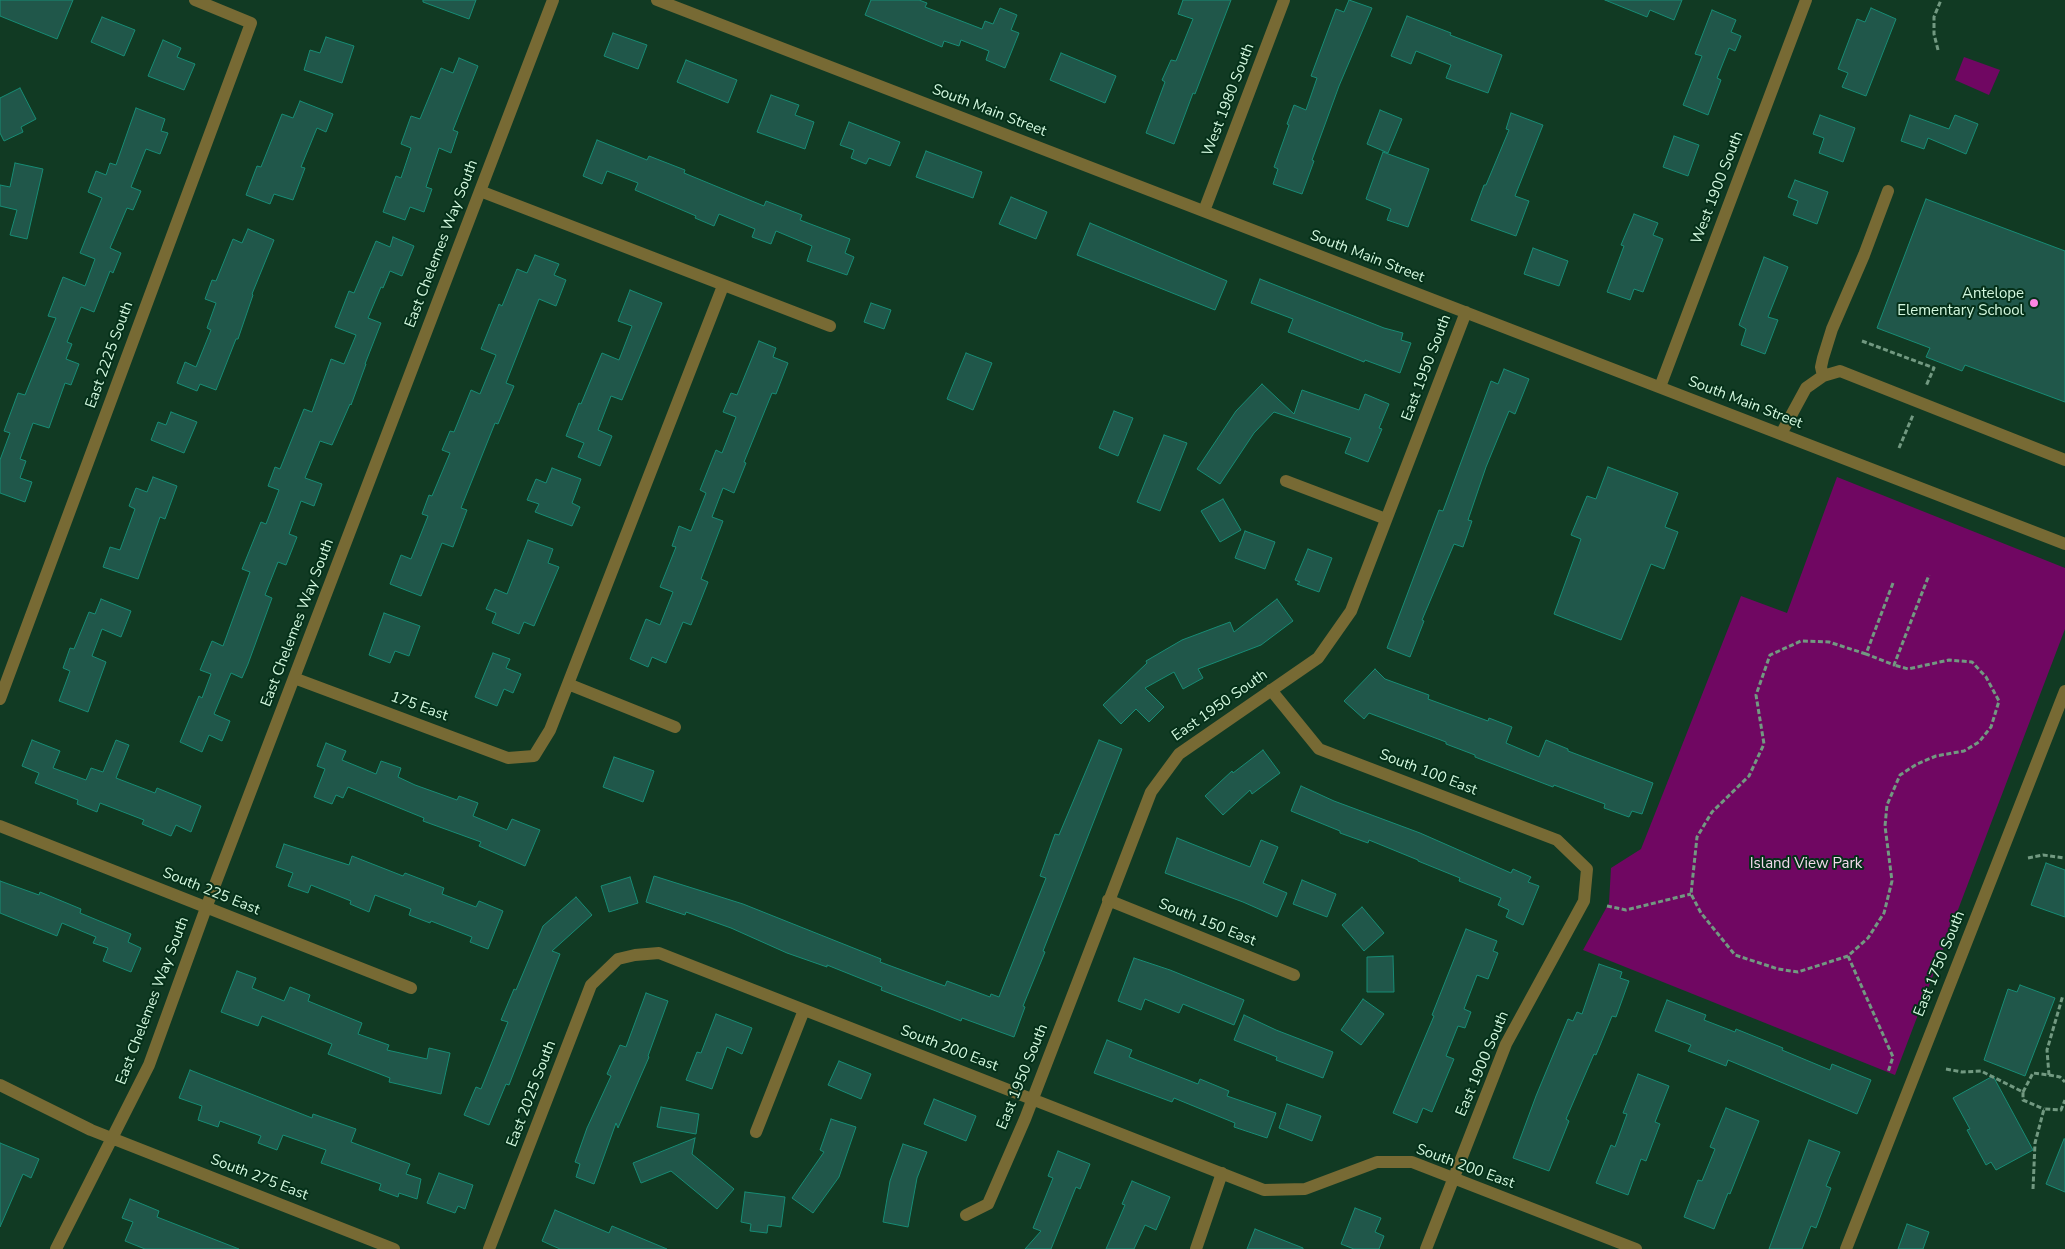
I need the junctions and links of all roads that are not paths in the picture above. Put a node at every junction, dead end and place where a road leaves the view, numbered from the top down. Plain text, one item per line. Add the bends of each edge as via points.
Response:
1 (195, 0) edge
2 (553, 0) edge
3 (657, 0) edge
4 (1284, 0) edge
5 (1806, 0) edge
6 (480, 191) junction
7 (1888, 191) dead end
8 (1204, 211) junction
9 (723, 286) junction
10 (1466, 312) junction
11 (830, 326) dead end
12 (1823, 376) junction
13 (1660, 387) junction
14 (1781, 434) junction
15 (2065, 460) edge
16 (1286, 481) dead end
17 (1386, 519) junction
18 (2065, 544) edge
19 (294, 678) junction
20 (568, 684) junction
21 (1271, 690) junction
22 (2065, 692) edge
23 (0, 699) edge
24 (675, 727) dead end
25 (0, 826) edge
26 (1587, 869) joint
27 (1108, 900) junction
28 (206, 908) junction
29 (618, 959) joint
30 (1294, 975) dead end
31 (411, 988) dead end
32 (804, 1010) junction
33 (0, 1085) edge
34 (1034, 1099) junction
35 (756, 1132) dead end
36 (112, 1138) junction
37 (1222, 1173) junction
38 (1454, 1178) junction
39 (966, 1215) dead end
40 (56, 1249) edge
41 (394, 1249) edge
42 (489, 1249) edge
43 (1196, 1249) edge
44 (1426, 1249) edge
45 (1636, 1249) edge
46 (1846, 1249) edge

1 - 23 street, East 2225 South via 251,23
2 - 6 street, East Chelemes Way South
3 - 8 street, South Main Street
4 - 8 street, West 1980 South
5 - 13 street, West 1900 South
6 - 9 street
6 - 19 street, East Chelemes Way South
7 - 12 street via 1829,336 1821,367
8 - 10 street, South Main Street
9 - 11 street
9 - 20 street
10 - 13 street, South Main Street
10 - 17 street, East 1950 South
12 - 14 street via 1806,388
12 - 15 street via 1840,371
13 - 14 street, South Main Street
14 - 18 street, South Main Street
16 - 17 street
17 - 21 street, East 1950 South via 1351,611 1336,635 1318,658
19 - 20 street, 175 East via 508,758 534,756 550,730
19 - 28 street, East Chelemes Way South
20 - 24 street
21 - 26 street, South 100 East via 1319,749 1557,840
21 - 27 street, East 1950 South via 1179,754 1151,792
22 - 46 street, East 1750 South
25 - 28 street, South 225 East
26 - 38 street, East 1900 South via 1584,901 1506,1044
27 - 30 street, South 150 East
27 - 34 street, East 1950 South
28 - 31 street, South 225 East
28 - 36 street, East Chelemes Way South via 149,1064
29 - 32 street, South 200 East via 659,954
29 - 42 street, East 2025 South via 591,985
32 - 34 street, South 200 East
32 - 35 street
33 - 36 street, South 275 East
34 - 37 street, South 200 East
34 - 39 street, East 1950 South via 988,1204
36 - 40 street, East Chelemes Way South
36 - 41 street, South 275 East
37 - 38 street, South 200 East via 1264,1190 1305,1189 1377,1162 1412,1162
37 - 43 street
38 - 44 street, East 1900 South
38 - 45 street, South 200 East

